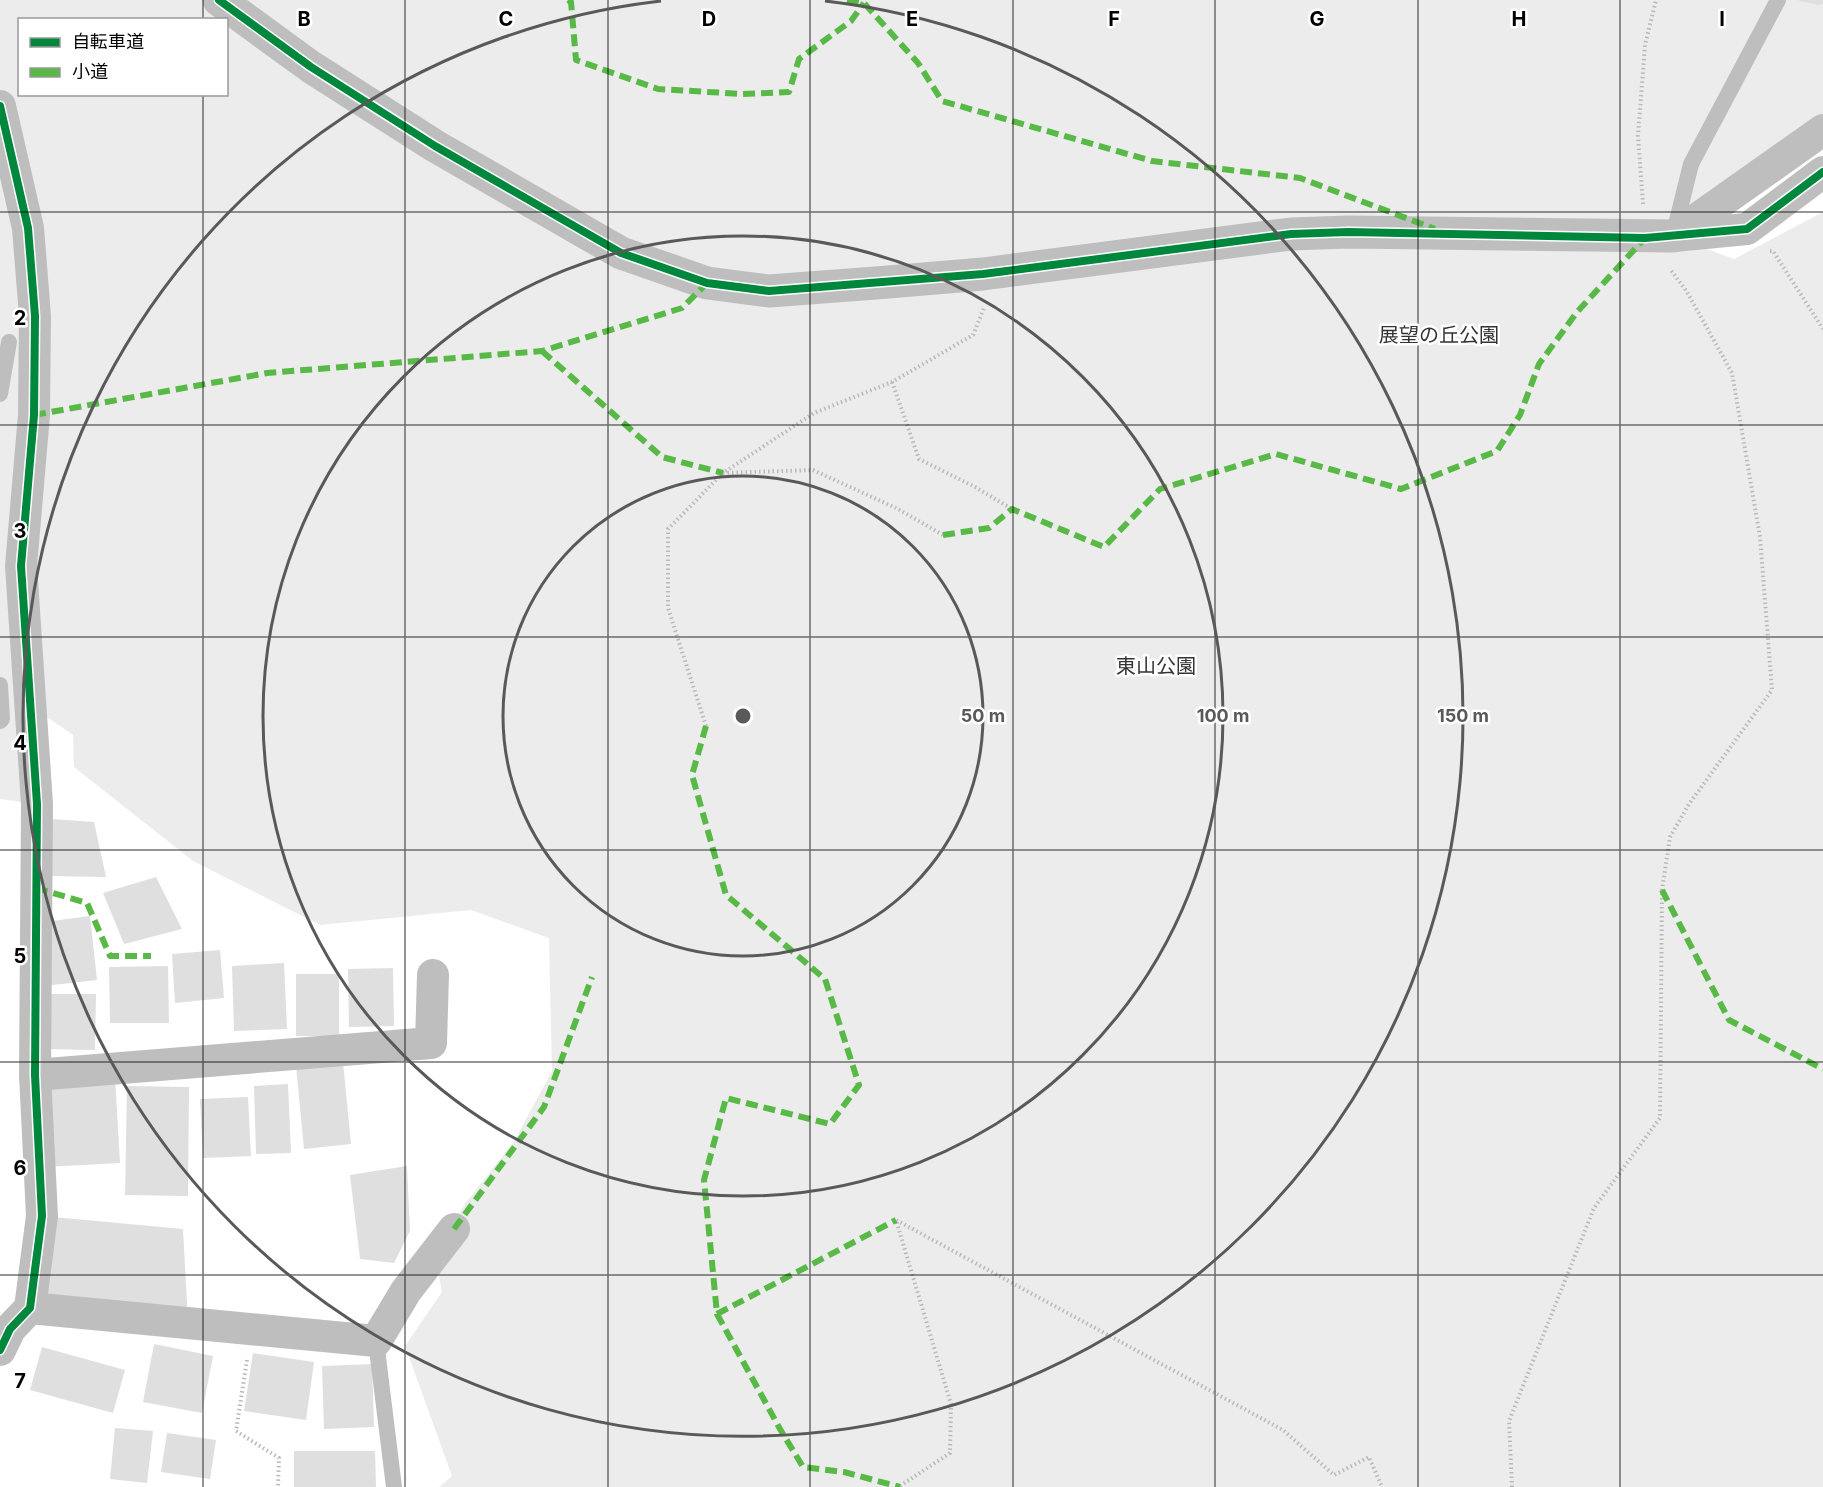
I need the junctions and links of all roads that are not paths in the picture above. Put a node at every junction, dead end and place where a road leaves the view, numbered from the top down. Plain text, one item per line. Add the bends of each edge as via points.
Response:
1 (219, 0) edge
2 (1778, 0) edge
3 (0, 106) edge
4 (1823, 130) edge
5 (1823, 172) edge
6 (1659, 237) junction
7 (9, 342) dead end
8 (0, 394) edge
9 (0, 685) edge
10 (0, 721) edge
11 (433, 975) dead end
12 (34, 1075) junction
13 (454, 1229) dead end
14 (30, 1308) junction
15 (376, 1341) junction
16 (0, 1350) edge
17 (394, 1487) edge

1 - 6 street via 311,66 435,146 621,253 707,283 769,291 983,274 1291,234
2 - 6 lane via 1690,164
3 - 12 street via 28,228 35,316 34,415 21,566 37,804
4 - 6 street
5 - 6 street via 1747,229
7 - 8 lane
9 - 10 lane
11 - 12 street via 431,1043
12 - 14 street via 42,1216
13 - 15 street via 406,1291
14 - 15 street
14 - 16 street via 10,1329
15 - 17 lane

